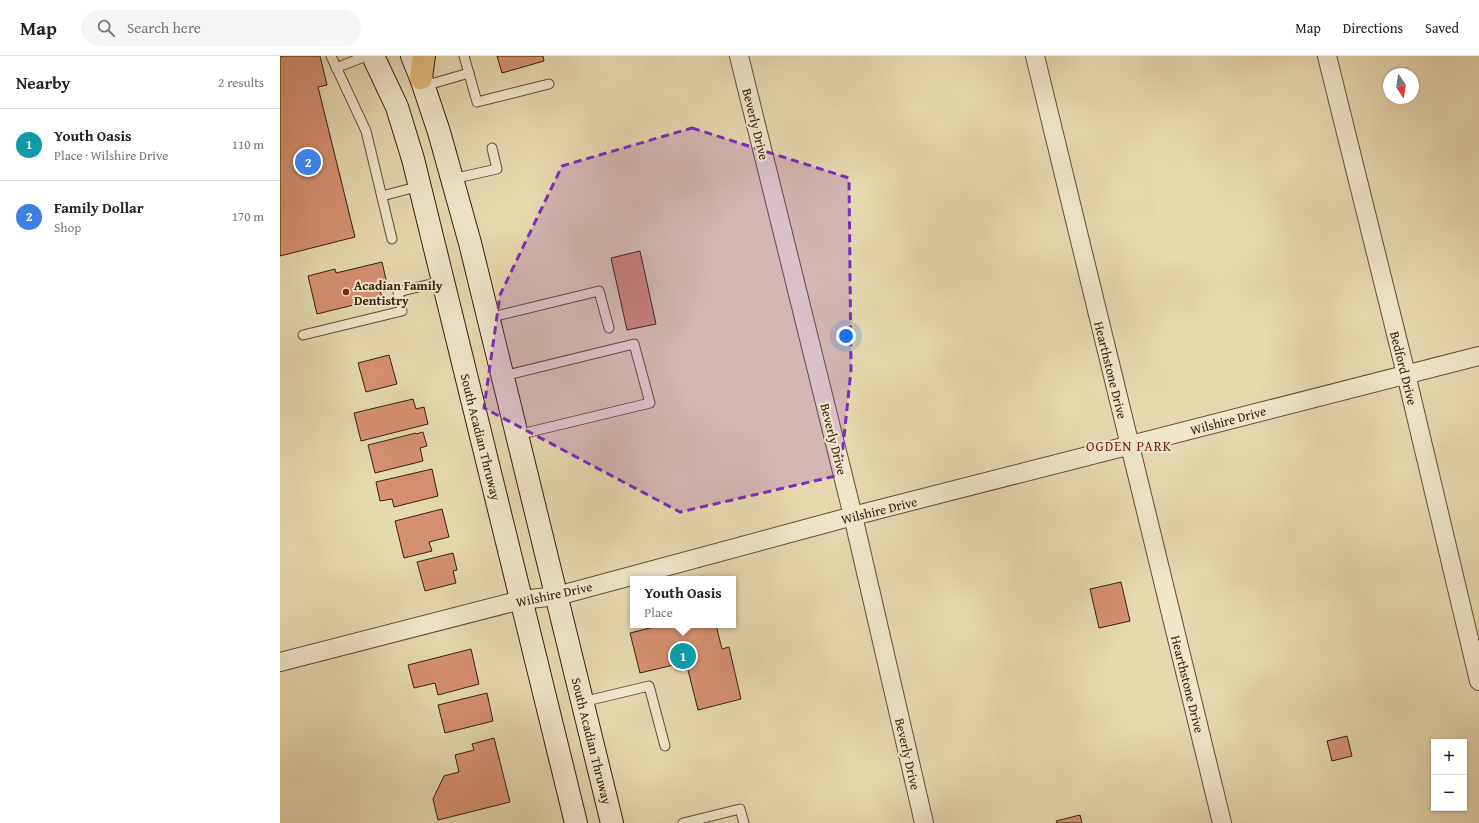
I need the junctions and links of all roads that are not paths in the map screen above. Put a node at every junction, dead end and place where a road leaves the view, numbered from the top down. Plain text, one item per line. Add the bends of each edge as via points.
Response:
1 (331, 56) edge
2 (366, 56) edge
3 (373, 56) edge
4 (412, 56) edge
5 (424, 56) edge
6 (464, 56) edge
7 (739, 56) edge
8 (1035, 56) edge
9 (1327, 56) edge
10 (336, 68) junction
11 (469, 73) junction
12 (422, 82) junction
13 (549, 84) dead end
14 (492, 148) dead end
15 (452, 179) junction
16 (420, 186) junction
17 (382, 196) junction
18 (392, 239) dead end
19 (443, 281) junction
20 (488, 318) junction
21 (609, 328) dead end
22 (303, 335) dead end
23 (1479, 356) edge
24 (1406, 374) junction
25 (502, 376) junction
26 (516, 435) junction
27 (1129, 446) junction
28 (853, 516) junction
29 (630, 576) edge
30 (631, 576) edge
31 (557, 596) junction
32 (521, 600) junction
33 (280, 662) edge
34 (1479, 681) edge
35 (582, 702) junction
36 (665, 746) dead end
37 (576, 823) edge
38 (612, 823) edge
39 (683, 823) edge
40 (744, 823) edge
41 (924, 823) edge
42 (1222, 823) edge

1 - 10 lane
2 - 10 lane
3 - 16 main road, South Acadian Thruway via 403,125
4 - 12 main road, South Acadian Thruway
5 - 12 main road
6 - 11 lane
7 - 28 street, Beverly Drive
8 - 27 street, Hearthstone Drive
9 - 24 street, Bedford Drive
10 - 17 lane via 366,131
11 - 12 lane
11 - 13 lane via 477,102
12 - 15 main road, South Acadian Thruway
14 - 15 lane via 497,169
15 - 20 main road, South Acadian Thruway
16 - 17 lane
16 - 19 main road, South Acadian Thruway
17 - 18 lane
19 - 22 lane via 398,292 402,311
19 - 32 main road, South Acadian Thruway
20 - 21 lane via 599,291
20 - 25 main road, South Acadian Thruway
23 - 24 street, Wilshire Drive
24 - 27 street, Wilshire Drive
24 - 34 street, Bedford Drive
25 - 26 main road, South Acadian Thruway
25 - 26 lane via 634,344 650,404
26 - 31 main road, South Acadian Thruway
27 - 28 street, Wilshire Drive
27 - 42 street, Hearthstone Drive
28 - 30 street, Wilshire Drive
28 - 41 street, Beverly Drive
29 - 31 street, Wilshire Drive
31 - 32 street, Wilshire Drive
31 - 35 main road, South Acadian Thruway
32 - 33 street, Wilshire Drive
32 - 37 main road, South Acadian Thruway
35 - 36 lane via 649,686
35 - 38 main road, South Acadian Thruway
39 - 40 lane via 740,809

